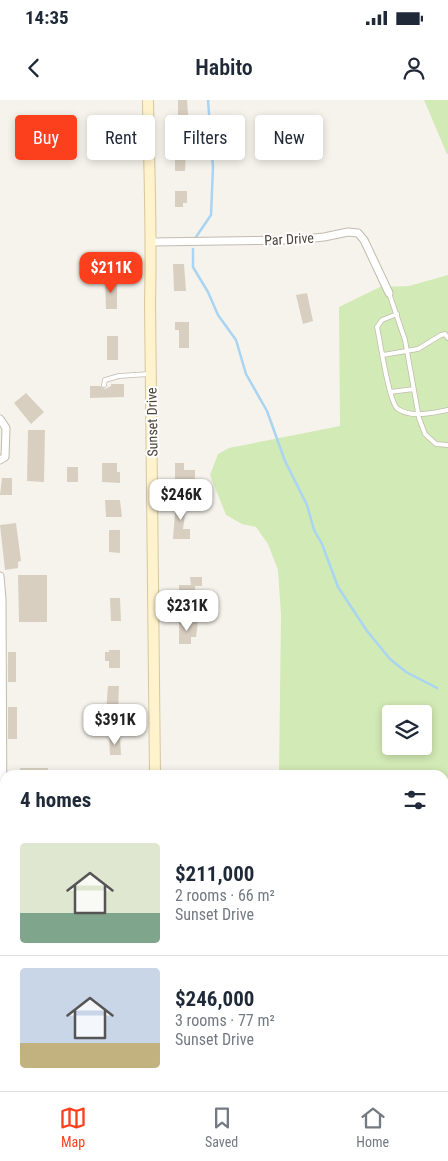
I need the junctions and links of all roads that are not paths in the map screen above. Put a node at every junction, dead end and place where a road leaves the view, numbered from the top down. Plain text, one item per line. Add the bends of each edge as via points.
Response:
1 (148, 100) edge
2 (152, 242) junction
3 (389, 293) joint
4 (397, 314) junction
5 (448, 338) edge
6 (407, 351) junction
7 (383, 355) junction
8 (151, 373) junction
9 (104, 386) dead end
10 (414, 389) junction
11 (390, 392) junction
12 (448, 410) edge
13 (418, 414) junction
14 (0, 418) edge
15 (448, 445) edge
16 (0, 460) edge
17 (0, 576) edge
18 (3, 770) edge
19 (155, 770) edge

1 - 2 street, Sunset Drive
2 - 3 street, Par Drive via 293,240 358,233
2 - 8 street, Sunset Drive
3 - 4 lane
4 - 6 lane
4 - 7 lane via 382,320 377,327
5 - 6 lane via 441,335 425,346
6 - 7 lane
6 - 10 lane
7 - 11 lane
8 - 9 lane via 119,376 105,380
8 - 19 street, Sunset Drive
10 - 11 lane
10 - 13 lane
11 - 13 lane via 399,410
12 - 13 lane
13 - 15 lane via 429,439 436,444
14 - 16 street via 6,428 6,457
17 - 18 street

